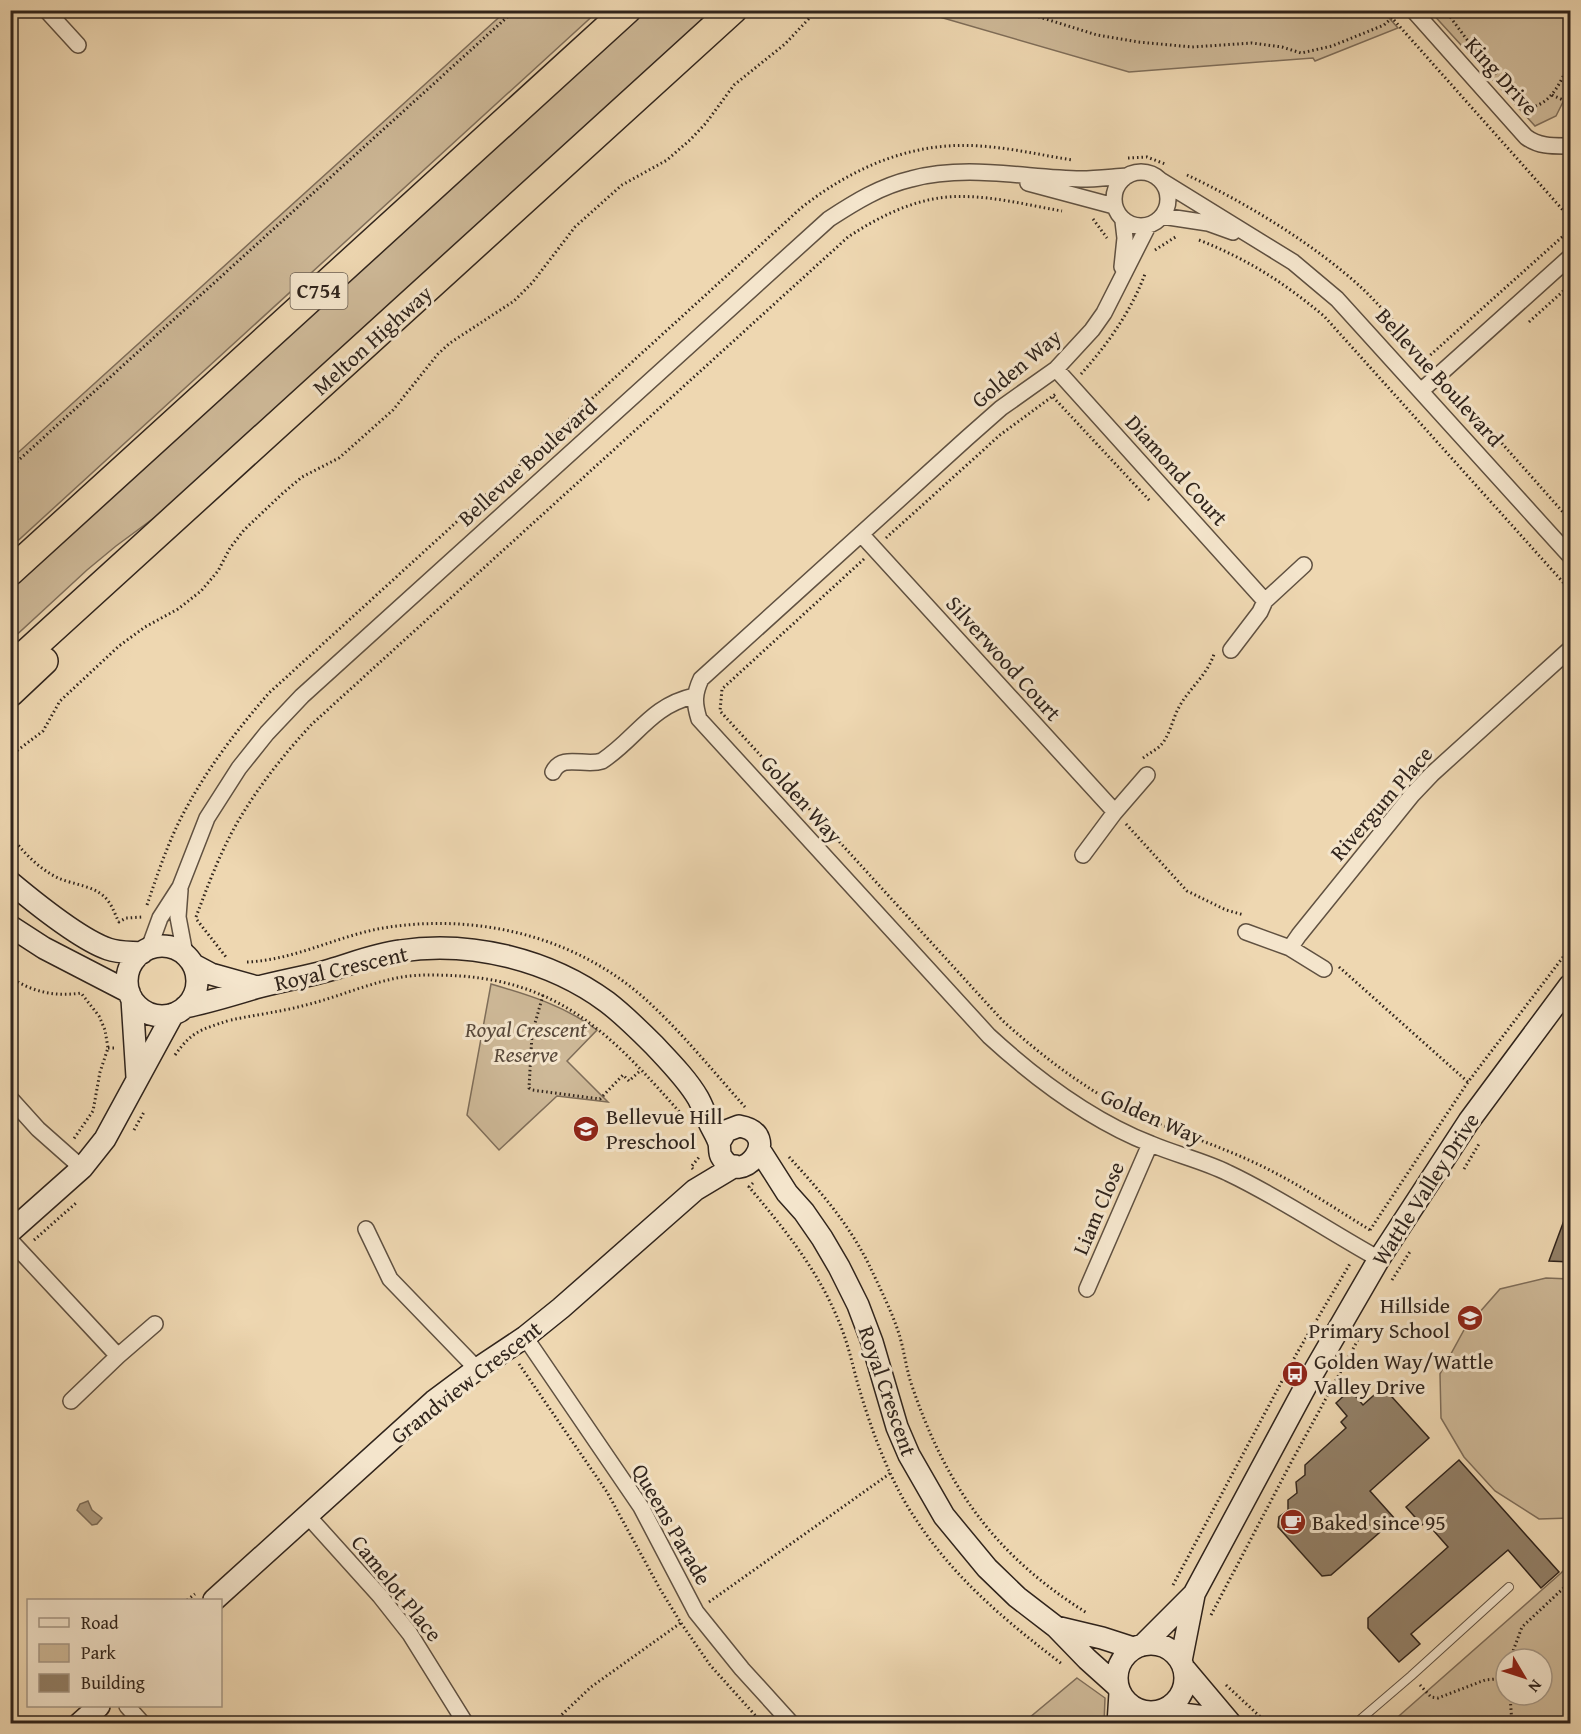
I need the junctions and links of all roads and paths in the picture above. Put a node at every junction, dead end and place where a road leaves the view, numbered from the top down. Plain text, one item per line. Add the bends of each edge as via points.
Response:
1 (46, 10) edge
2 (515, 10) edge
3 (627, 10) edge
4 (733, 10) edge
5 (817, 10) edge
6 (1017, 10) edge
7 (1386, 10) edge
8 (1400, 10) edge
9 (1413, 10) edge
10 (1445, 10) edge
11 (1392, 18) junction
12 (78, 45) dead end
13 (1570, 62) edge
14 (1552, 95) junction
15 (1570, 103) edge
16 (1570, 146) edge
17 (1119, 161) dead end
18 (1172, 168) dead end
19 (1181, 172) dead end
20 (984, 173) junction
21 (1127, 176) junction
22 (1087, 179) junction
23 (1160, 180) junction
24 (1083, 197) junction
25 (1114, 206) junction
26 (1162, 216) junction
27 (1570, 218) edge
28 (1123, 221) junction
29 (1148, 225) junction
30 (1570, 230) edge
31 (1193, 238) dead end
32 (1264, 243) junction
33 (1570, 257) edge
34 (1147, 266) dead end
35 (1120, 279) junction
36 (1570, 285) edge
37 (1529, 322) dead end
38 (1426, 358) junction
39 (1056, 369) junction
40 (1440, 373) junction
41 (1069, 384) junction
42 (1422, 390) junction
43 (1053, 396) junction
44 (10, 468) edge
45 (1153, 504) dead end
46 (1570, 520) edge
47 (166, 527) junction
48 (861, 534) junction
49 (874, 549) junction
50 (1570, 556) edge
51 (1304, 565) dead end
52 (10, 572) edge
53 (1570, 590) edge
54 (1265, 601) junction
55 (1235, 645) joint
56 (1570, 649) edge
57 (10, 668) edge
58 (10, 693) edge
59 (694, 696) junction
60 (10, 756) edge
61 (552, 772) dead end
62 (1143, 780) joint
63 (1114, 812) junction
64 (10, 835) edge
65 (1083, 855) dead end
66 (10, 882) edge
67 (180, 887) junction
68 (147, 906) dead end
69 (160, 918) junction
70 (196, 919) dead end
71 (1249, 925) joint
72 (10, 926) edge
73 (1290, 948) junction
74 (1570, 948) edge
75 (145, 951) junction
76 (189, 959) junction
77 (1329, 964) joint
78 (10, 977) edge
79 (1570, 985) edge
80 (257, 987) junction
81 (543, 995) junction
82 (131, 996) junction
83 (179, 1011) junction
84 (231, 1020) dead end
85 (641, 1070) junction
86 (137, 1078) junction
87 (697, 1096) junction
88 (10, 1098) edge
89 (686, 1119) dead end
90 (739, 1125) junction
91 (1481, 1140) dead end
92 (1150, 1144) junction
93 (713, 1146) junction
94 (759, 1149) junction
95 (64, 1152) junction
96 (82, 1168) junction
97 (737, 1173) junction
98 (1458, 1178) dead end
99 (698, 1184) junction
100 (749, 1187) dead end
101 (787, 1193) junction
102 (366, 1229) dead end
103 (1370, 1230) dead end
104 (10, 1232) edge
105 (10, 1240) edge
106 (1416, 1241) dead end
107 (1379, 1259) junction
108 (1087, 1289) dead end
109 (1386, 1289) dead end
110 (155, 1324) dead end
111 (1366, 1324) dead end
112 (517, 1342) junction
113 (118, 1356) junction
114 (477, 1369) junction
115 (71, 1401) dead end
116 (912, 1461) junction
117 (307, 1515) junction
118 (1570, 1582) edge
119 (1509, 1587) dead end
120 (1194, 1594) junction
121 (215, 1599) edge
122 (696, 1612) junction
123 (681, 1623) junction
124 (1207, 1623) dead end
125 (1056, 1627) junction
126 (1138, 1647) junction
127 (1514, 1647) edge
128 (1182, 1664) junction
129 (1412, 1676) junction
130 (1494, 1679) edge
131 (1223, 1682) dead end
132 (1119, 1689) junction
133 (98, 1707) edge
134 (128, 1707) edge
135 (1511, 1707) edge
136 (1151, 1715) edge
137 (79, 1724) edge
138 (143, 1724) edge
139 (466, 1724) edge
140 (552, 1724) edge
141 (763, 1724) edge
142 (792, 1724) edge
143 (1118, 1724) edge
144 (1220, 1724) edge
145 (1231, 1724) edge
146 (1268, 1724) edge
147 (1355, 1724) edge
148 (1512, 1724) edge

1 - 12 street
2 - 44 path
3 - 52 highway, C754
4 - 47 highway, Melton Highway
5 - 60 path via 785,44 734,85 683,146 667,160 622,185 575,227 532,284 514,301 444,349 393,410 339,458 302,477 282,493 244,530 201,591 119,646 60,701 43,730
6 - 11 path via 1097,35 1138,42 1192,47 1252,43 1301,53 1332,46
7 - 11 path
8 - 11 path
9 - 16 street, King Drive via 1526,137 1542,145
10 - 14 path via 1521,102 1533,107 1545,104
11 - 27 path
13 - 14 path
14 - 15 path
17 - 18 path via 1147,157
19 - 38 path via 1283,228 1326,259 1364,290
20 - 22 street, Bellevue Boulevard
20 - 24 street, Bellevue Boulevard
20 - 67 street, Bellevue Boulevard via 935,174 884,187 829,219 791,252 302,696 267,733 207,818
21 - 22 street, Bellevue Boulevard
21 - 23 street via 1144,172
21 - 25 street via 1115,189
22 - 68 path via 1089,162 980,146 939,147 866,166 828,186 268,693 219,756 180,819
23 - 26 street via 1168,202
23 - 32 street, Bellevue Boulevard
24 - 25 street, Bellevue Boulevard
24 - 70 path via 1081,215 975,197 934,199 903,208 848,237 306,730 286,752 237,824 212,874
25 - 28 street
26 - 29 street
26 - 32 street, Bellevue Boulevard via 1208,223
28 - 29 street via 1140,227
28 - 35 street, Golden Way
29 - 35 street, Golden Way
30 - 38 path
31 - 53 path via 1256,267 1292,289 1324,316
32 - 42 street, Bellevue Boulevard via 1337,299
33 - 40 street
34 - 41 path via 1140,288 1108,342
35 - 39 street, Golden Way via 1092,330
36 - 37 path
38 - 40 path
39 - 41 street, Diamond Court
39 - 48 street, Golden Way via 1001,408
40 - 42 street
40 - 46 path
41 - 43 path
41 - 54 street, Diamond Court
42 - 50 street, Bellevue Boulevard
43 - 45 path
43 - 49 path via 1000,435
47 - 57 highway, Melton Highway
47 - 58 highway via 126,581
48 - 49 street, Silverwood Court
48 - 59 street, Golden Way via 701,679
49 - 63 street, Silverwood Court
49 - 103 path via 722,689 720,711 1002,1020 1033,1048 1112,1101 1251,1161
51 - 54 street
54 - 55 street
55 - 62 path via 1229,634 1221,638 1211,663 1179,707 1164,741 1133,770 1132,775
56 - 73 street, Rivergum Place via 1425,781
59 - 61 street via 663,708 602,760 562,762
59 - 92 street, Golden Way via 699,719 989,1036 1020,1065 1076,1105
62 - 63 street
63 - 65 street
63 - 71 path via 1187,891
64 - 69 path via 44,869 109,901 119,922 141,916
66 - 75 street via 79,933 108,949
67 - 69 street, Bellevue Boulevard
67 - 76 street, Bellevue Boulevard via 178,917
69 - 75 street, Bellevue Boulevard
71 - 73 street
72 - 82 street
73 - 77 street
74 - 77 path via 1467,1082 1339,967
75 - 76 street via 168,946
75 - 82 street via 129,970
76 - 80 street, Royal Crescent via 211,974
76 - 83 street via 197,976 197,987 193,999
78 - 95 path via 51,995 81,993 105,1030 108,1048 93,1111
79 - 107 street, Wattle Valley Drive via 1476,1112
80 - 83 street, Royal Crescent
80 - 87 street, Royal Crescent via 402,950 445,948 507,956 578,984 607,1002 661,1053
81 - 84 path via 511,983 478,977 404,976 303,1006
81 - 85 path via 593,1024
81 - 85 path via 532,1034 529,1088 600,1099 623,1075 629,1081
82 - 83 street via 150,1014 162,1016
82 - 86 street
83 - 86 street
85 - 89 path
86 - 96 street via 105,1139
87 - 90 street, Royal Crescent
87 - 93 street, Royal Crescent
88 - 95 street
90 - 93 street via 726,1131
90 - 94 street via 752,1130
91 - 98 path
92 - 107 street, Golden Way via 1226,1172
92 - 108 street, Liam Close
93 - 97 street
93 - 99 street, Grandview Crescent
93 - 99 path via 691,1167
94 - 97 street via 753,1161
94 - 101 street, Royal Crescent
95 - 96 street
96 - 104 street
97 - 99 street, Grandview Crescent
97 - 100 path
97 - 101 street, Royal Crescent via 756,1174
99 - 112 street, Grandview Crescent via 561,1308
101 - 116 street, Royal Crescent via 822,1238 858,1305 897,1427
102 - 114 street via 390,1280
105 - 113 street
106 - 109 path
107 - 120 street, Wattle Valley Drive
110 - 113 street
111 - 124 path
112 - 114 street, Grandview Crescent
112 - 122 street, Queens Parade via 641,1507
112 - 123 path
113 - 115 street
114 - 117 street, Grandview Crescent via 434,1401
116 - 122 path via 872,1485
116 - 125 street, Royal Crescent via 965,1543 1017,1597
117 - 121 street, Grandview Crescent
117 - 139 street, Camelot Place via 410,1634
118 - 127 path via 1522,1627
119 - 129 lane
120 - 126 street, Wattle Valley Drive
120 - 128 street, Wattle Valley Drive
122 - 123 path
122 - 142 street, Queens Parade
123 - 140 path via 591,1687
123 - 141 path via 710,1665
125 - 126 street, Royal Crescent
125 - 132 street, Royal Crescent
126 - 128 street via 1165,1646
126 - 132 street via 1119,1665
128 - 136 street via 1185,1678 1178,1698
128 - 145 street
129 - 130 path via 1438,1698
129 - 147 lane
131 - 146 path
132 - 136 street via 1133,1707
132 - 143 street
133 - 137 street
134 - 138 street
135 - 148 path
136 - 144 street via 1205,1717

